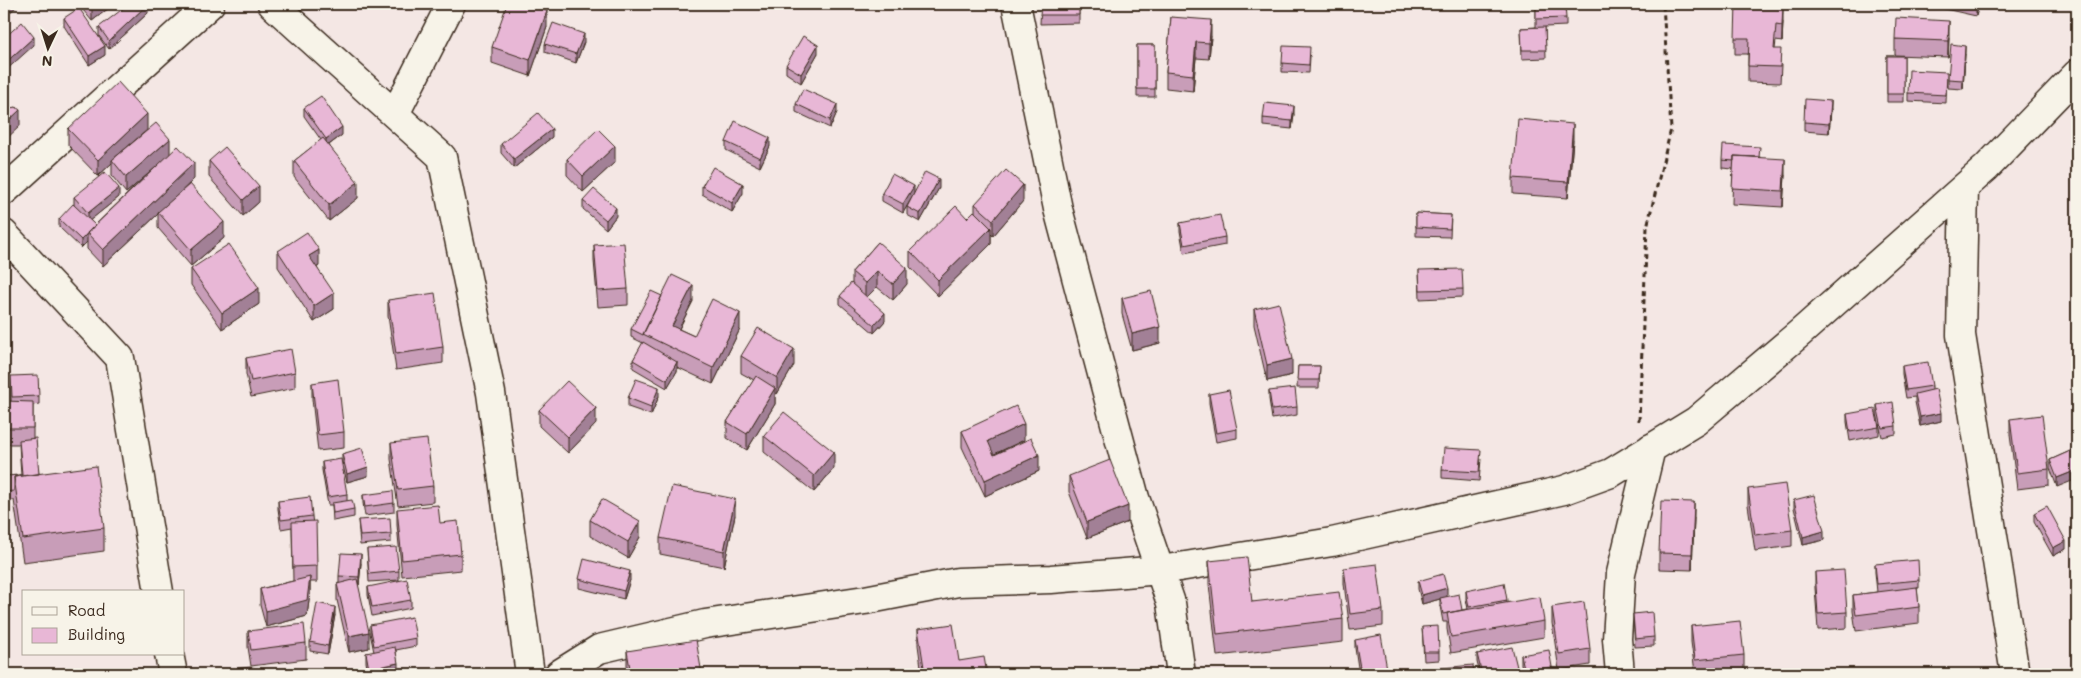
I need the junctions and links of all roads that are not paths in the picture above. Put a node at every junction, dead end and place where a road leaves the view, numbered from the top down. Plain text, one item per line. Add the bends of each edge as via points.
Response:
1 (210, 4) edge
2 (272, 4) edge
3 (451, 4) edge
4 (1016, 4) edge
5 (2077, 74) edge
6 (394, 114) junction
7 (1964, 188) junction
8 (4, 191) edge
9 (4, 234) edge
10 (1645, 452) junction
11 (1162, 570) junction
12 (159, 590) edge
13 (169, 656) edge
14 (173, 674) edge
15 (530, 674) edge
16 (559, 674) edge
17 (1180, 674) edge
18 (1620, 674) edge
19 (2015, 674) edge

1 - 8 street
2 - 6 street
3 - 6 street
4 - 11 street via 1058,209 1136,498
5 - 7 street
6 - 15 street via 442,157 491,394
7 - 10 street via 1711,409
7 - 19 street via 1961,335
9 - 12 street via 120,358
10 - 11 street via 1610,473 1564,490 1332,542
10 - 18 street via 1621,573 1617,640
11 - 16 street via 958,582 865,600 705,624 599,649
11 - 17 street via 1171,603
13 - 14 street

